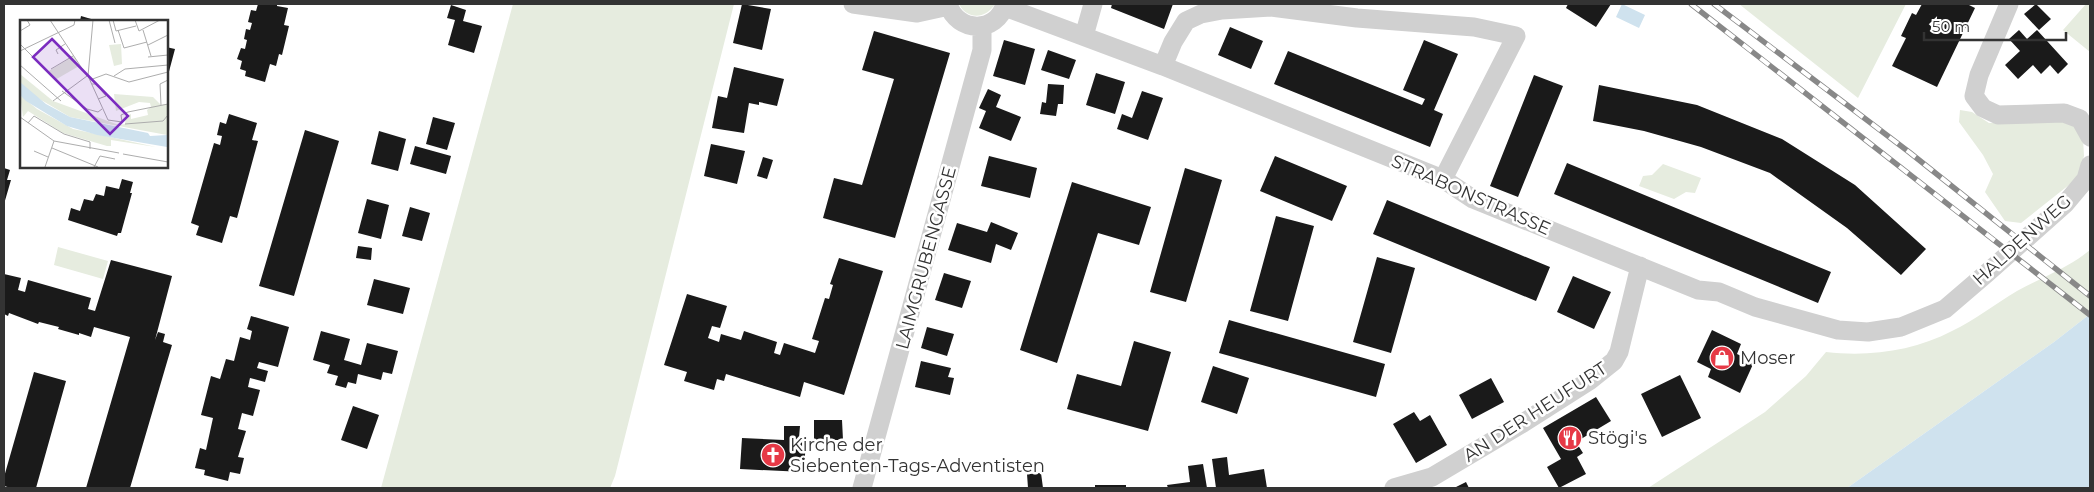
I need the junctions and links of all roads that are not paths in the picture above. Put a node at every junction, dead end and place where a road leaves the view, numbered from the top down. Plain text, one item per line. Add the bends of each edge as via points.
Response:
1 (853, 4) edge
2 (1093, 4) edge
3 (2009, 4) edge
4 (949, 5) edge
5 (1005, 5) edge
6 (982, 26) junction
7 (1084, 36) junction
8 (1163, 66) junction
9 (2090, 137) edge
10 (2090, 165) edge
11 (1443, 179) junction
12 (1640, 266) junction
13 (1945, 309) joint
14 (862, 488) edge
15 (1394, 488) edge

1 - 4 street via 916,13
2 - 7 street
3 - 9 street via 1979,75 1974,96 1983,108 1998,115 2064,113 2080,119
4 - 6 street via 958,20
5 - 6 street, STRABONSTRASSE via 996,20
5 - 7 street, STRABONSTRASSE
6 - 14 street, LAIMGRUBENGASSE via 982,50
7 - 8 street, STRABONSTRASSE
8 - 11 street, STRABONSTRASSE
8 - 11 street via 1186,21 1222,10 1271,7 1357,18 1474,27 1516,36
10 - 13 street, HALDENWEG via 2086,179 2066,204
11 - 12 street, STRABONSTRASSE via 1474,199
12 - 13 street, STRABONSTRASSE via 1698,290 1719,292 1763,309 1838,330 1868,332 1901,327
12 - 15 street, AN DER HEUFURT via 1614,361 1580,387 1432,477

